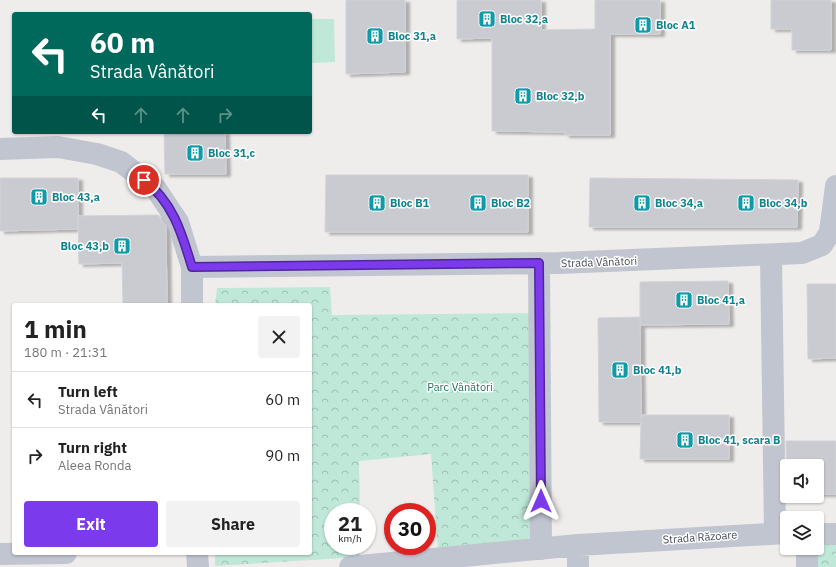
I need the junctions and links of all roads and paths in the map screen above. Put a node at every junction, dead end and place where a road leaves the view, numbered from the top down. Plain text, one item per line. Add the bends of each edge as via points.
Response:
1 (0, 149) edge
2 (836, 186) edge
3 (833, 232) edge
4 (771, 256) junction
5 (539, 263) junction
6 (192, 267) junction
7 (192, 303) edge
8 (780, 511) edge
9 (780, 532) edge
10 (824, 534) edge
11 (836, 534) edge
12 (578, 545) junction
13 (541, 549) junction
14 (0, 554) edge
15 (12, 554) edge
16 (197, 555) edge
17 (807, 555) edge
18 (198, 567) edge
19 (350, 567) edge
20 (578, 567) edge
21 (807, 567) edge

1 - 6 street via 58,147 97,154 121,162 156,189 178,222
2 - 3 street, Strada Vânători
3 - 4 street, Strada Vânători via 822,245 802,253
4 - 5 street, Strada Vânători
4 - 8 street, Strada Răzoare
5 - 6 street, Strada Vânători
5 - 13 street
6 - 7 street
9 - 12 street, Strada Răzoare
10 - 11 street
12 - 13 street, Strada Răzoare
12 - 20 street
13 - 19 street, Strada Răzoare
14 - 15 street
16 - 18 street
17 - 21 street

